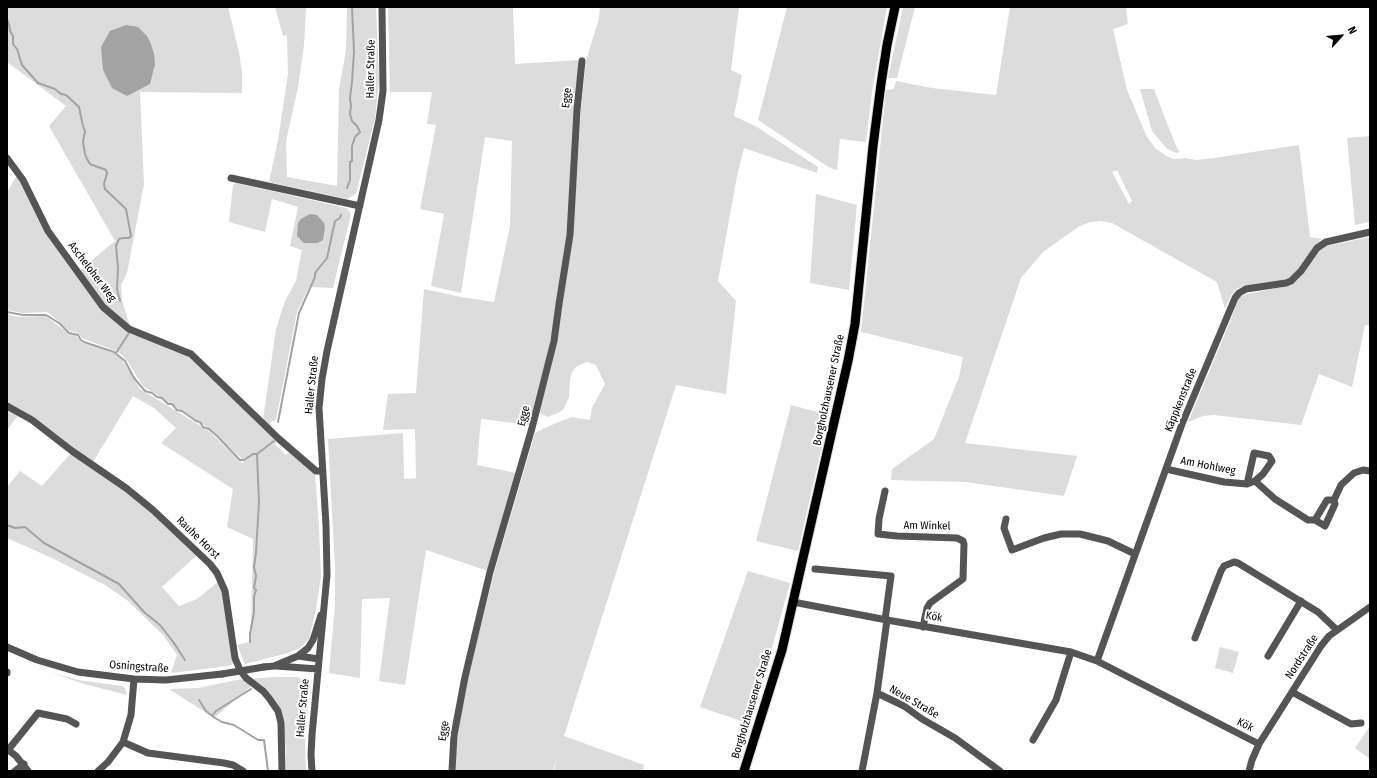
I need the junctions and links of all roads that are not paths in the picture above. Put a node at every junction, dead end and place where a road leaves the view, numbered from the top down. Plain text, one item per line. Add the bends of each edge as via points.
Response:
1 (382, 7) edge
2 (895, 7) edge
3 (582, 61) dead end
4 (7, 158) edge
5 (231, 178) dead end
6 (360, 206) junction
7 (1370, 232) edge
8 (7, 406) edge
9 (1166, 468) junction
10 (1370, 470) edge
11 (322, 471) junction
12 (1255, 481) junction
13 (1247, 484) junction
14 (885, 491) dead end
15 (1334, 500) junction
16 (1006, 519) dead end
17 (1315, 520) junction
18 (1135, 554) junction
19 (815, 569) dead end
20 (1301, 601) junction
21 (793, 602) junction
22 (324, 608) junction
23 (1370, 608) edge
24 (886, 620) junction
25 (923, 626) junction
26 (1338, 630) junction
27 (1195, 638) dead end
28 (7, 647) edge
29 (1071, 652) junction
30 (298, 656) junction
31 (1268, 656) dead end
32 (319, 659) junction
33 (1097, 661) junction
34 (274, 666) junction
35 (318, 670) junction
36 (134, 679) junction
37 (1292, 692) junction
38 (877, 693) junction
39 (1361, 723) dead end
40 (76, 724) dead end
41 (1033, 740) dead end
42 (123, 742) junction
43 (1259, 744) junction
44 (8, 750) edge
45 (26, 768) edge
46 (14, 771) edge
47 (98, 771) edge
48 (243, 771) edge
49 (282, 771) edge
50 (312, 771) edge
51 (452, 771) edge
52 (744, 771) edge
53 (862, 771) edge
54 (1000, 771) edge
55 (1249, 771) edge

1 - 6 street, Haller Straße via 383,91
2 - 21 main road, Borgholzhausener Straße via 873,146 855,324
3 - 51 street, Egge via 570,235 554,341 532,428 490,572 465,677 454,735
4 - 11 street, Ascheloher Weg via 23,180 48,231 103,307 128,329 191,354 279,439 316,471
5 - 6 street
6 - 11 street, Haller Straße via 322,379 319,408
7 - 9 street, Käppkenstraße via 1326,242 1317,248 1291,281 1246,289 1239,293 1182,424
8 - 49 street, Rauhe Horst via 32,420 126,488 153,510 217,573 225,591 235,658 240,670 263,691 278,712 281,722
9 - 13 street, Am Hohlweg via 1224,482
9 - 18 street, Käppkenstraße
10 - 15 street via 1354,473 1341,485
11 - 22 street, Haller Straße via 327,575
12 - 13 street, Am Hohlweg
12 - 13 street, Am Hohlweg via 1272,462 1269,456 1254,453
12 - 17 street via 1275,499 1308,520
14 - 25 street, Am Winkel via 878,534 957,538 964,544 963,579 930,603
15 - 17 street via 1327,500
15 - 17 street via 1335,504 1325,526
16 - 18 street via 1004,528 1012,550 1055,536 1080,534 1108,541
18 - 33 street, Käppkenstraße
19 - 24 street, Neue Straße via 891,576
20 - 26 street
20 - 27 street via 1238,563 1228,563 1221,571
20 - 31 street
21 - 24 street, Kök
21 - 52 main road, Borgholzhausener Straße via 780,657
22 - 30 street, Osningstraße via 313,640
22 - 32 street, Haller Straße
23 - 26 street, Nordstraße
24 - 25 street, Kök
24 - 38 street, Neue Straße
25 - 29 street, Kök
26 - 37 street, Nordstraße via 1321,646
28 - 36 street, Osningstraße via 37,660 78,672
29 - 33 street, Kök
29 - 41 street via 1056,700
30 - 32 street
30 - 34 street, Osningstraße
32 - 35 street, Haller Straße
33 - 43 street, Kök
34 - 35 street, Osningstraße
34 - 36 street, Osningstraße, bridge via 166,680
35 - 50 street, Haller Straße via 312,735
36 - 42 street via 131,715
37 - 39 street, Nordstraße via 1351,724
37 - 43 street, Nordstraße
38 - 53 street
38 - 54 street, Neue Straße via 904,706 955,738
40 - 44 street via 67,718 38,713
42 - 47 street
42 - 48 street via 148,753 224,763
43 - 55 street, Nordstraße
44 - 45 street
45 - 46 street

